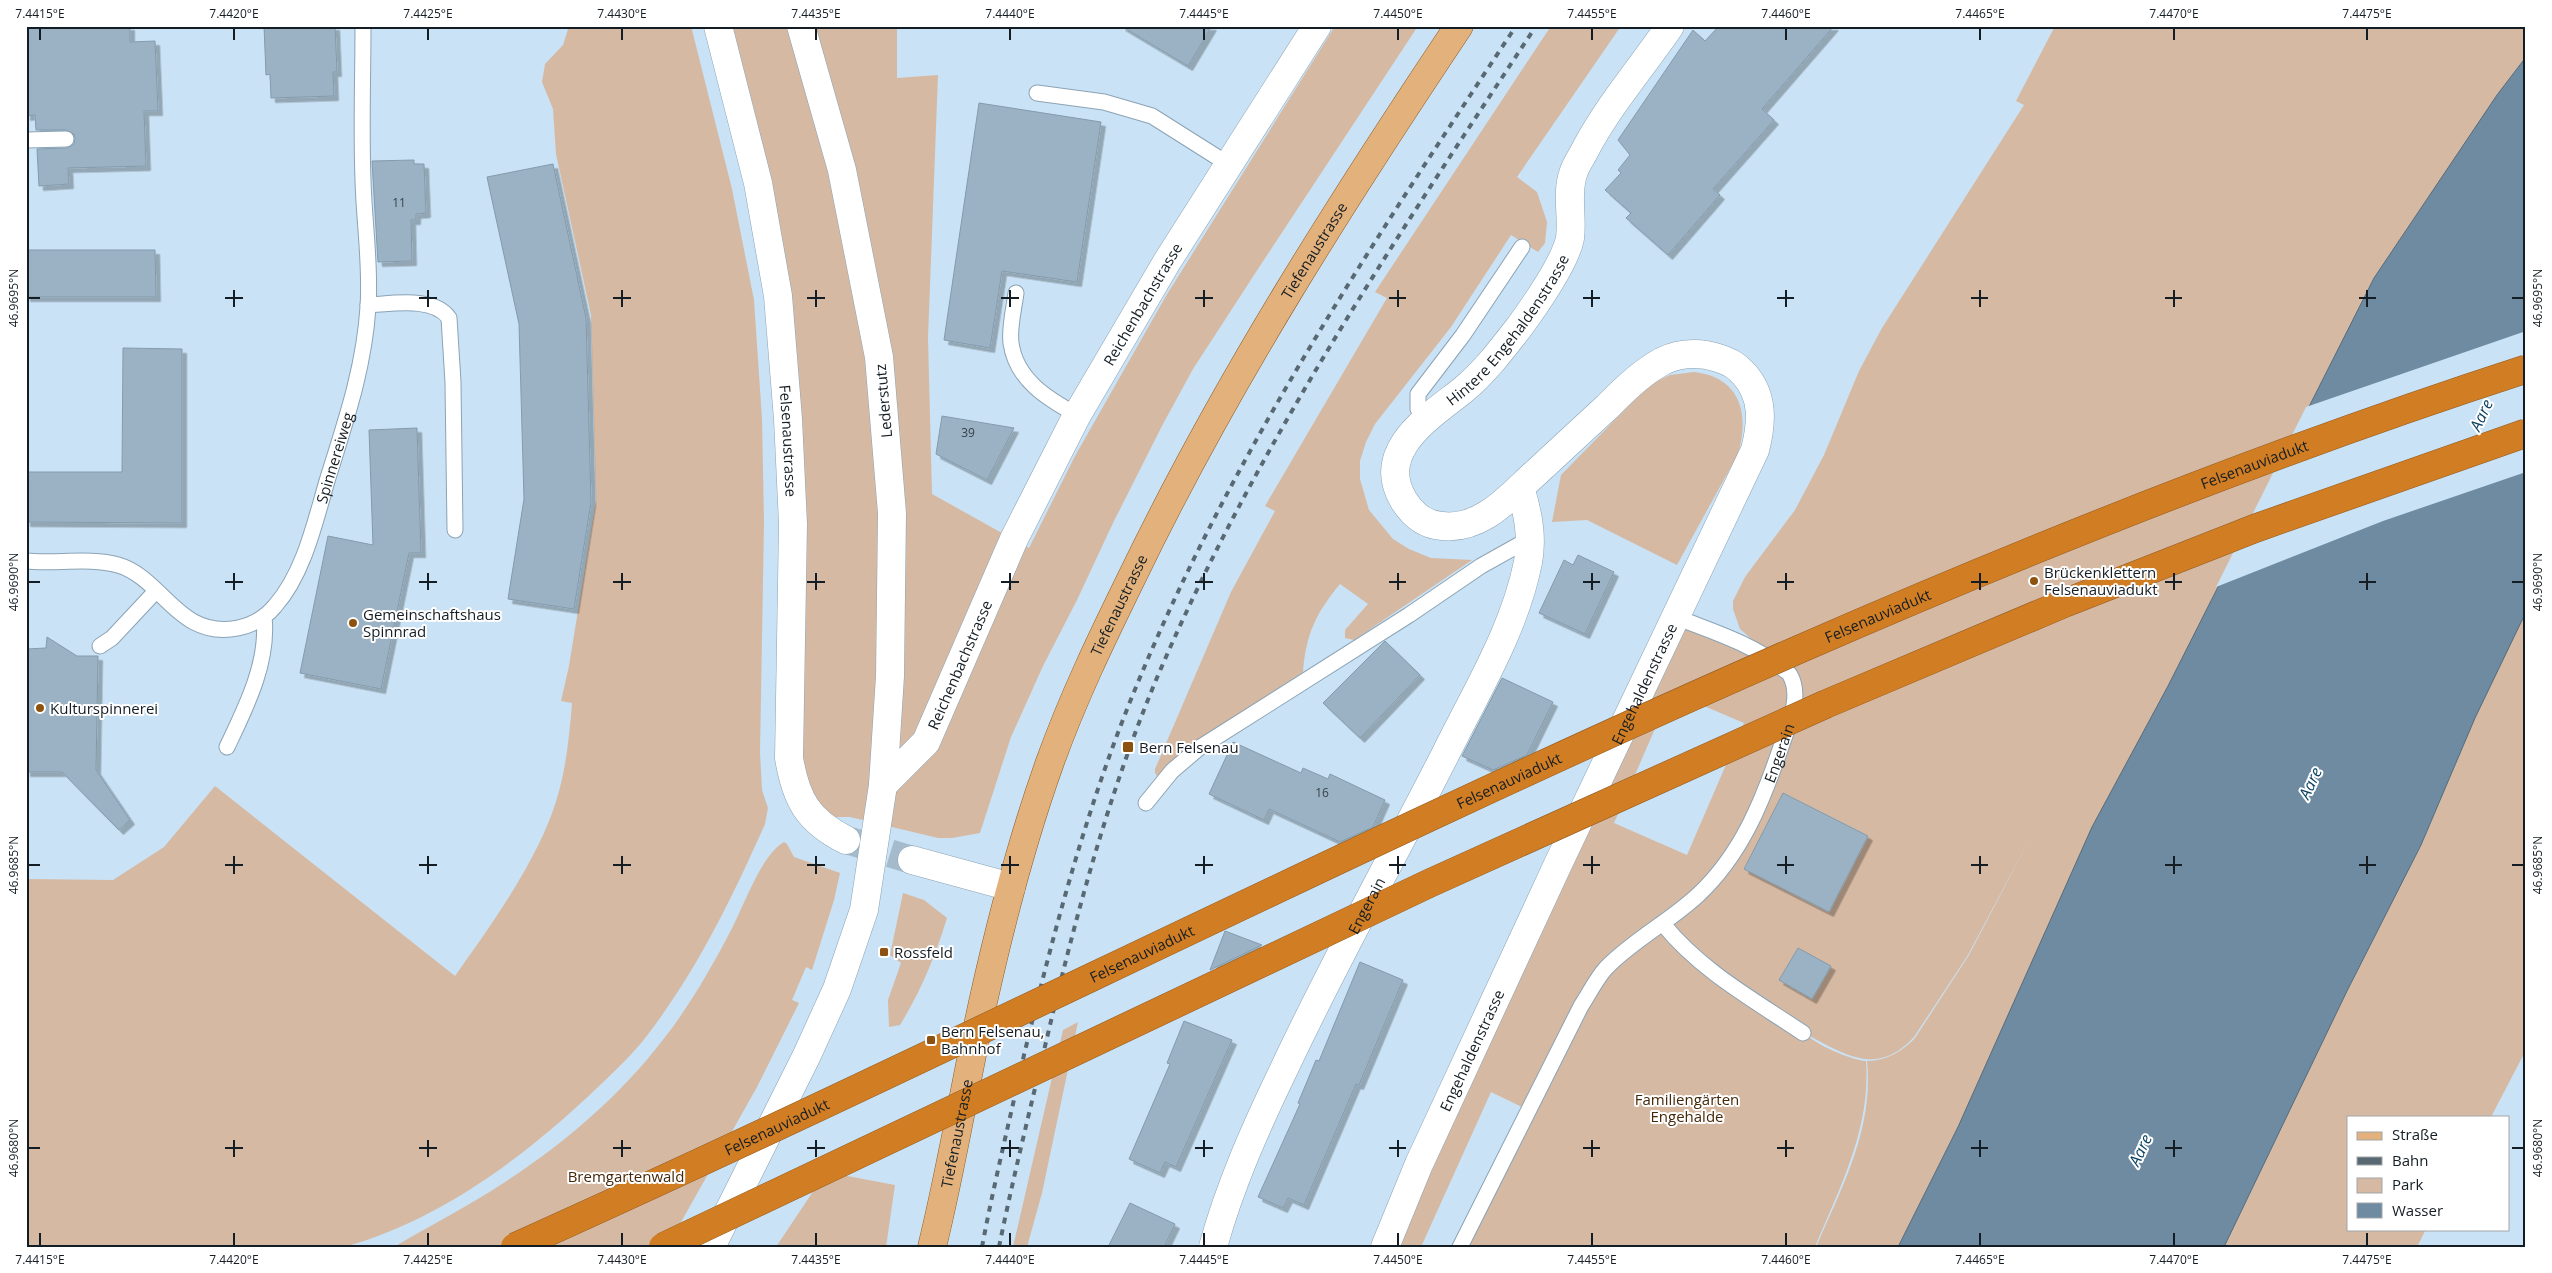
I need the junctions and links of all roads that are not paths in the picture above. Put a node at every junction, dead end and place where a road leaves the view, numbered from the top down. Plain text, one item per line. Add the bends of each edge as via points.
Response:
1 (363, 26) edge
2 (718, 26) edge
3 (801, 26) edge
4 (1317, 26) edge
5 (1459, 26) edge
6 (1670, 26) edge
7 (1037, 93) dead end
8 (66, 139) dead end
9 (26, 140) edge
10 (1228, 164) junction
11 (1522, 247) dead end
12 (1016, 293) dead end
13 (368, 305) junction
14 (2526, 369) edge
15 (1076, 415) junction
16 (1425, 420) junction
17 (2526, 433) edge
18 (1520, 488) junction
19 (455, 530) dead end
20 (1531, 538) junction
21 (26, 561) edge
22 (155, 592) junction
23 (264, 617) junction
24 (1676, 617) junction
25 (100, 646) dead end
26 (227, 747) dead end
27 (883, 785) junction
28 (1146, 803) dead end
29 (846, 840) tunnel mouth
30 (912, 860) tunnel mouth
31 (1011, 887) junction
32 (1663, 924) junction
33 (1803, 1033) dead end
34 (515, 1247) edge
35 (663, 1247) edge
36 (711, 1247) edge
37 (932, 1247) edge
38 (1213, 1247) edge
39 (1385, 1247) edge
40 (1460, 1247) edge

1 - 13 lane, Spinnereiweg via 361,132
2 - 29 street, Felsenaustrasse via 758,183 778,296 793,524 789,758 793,783 803,804 827,830
3 - 27 street, Lederstutz via 842,170 879,357 892,522 890,676
4 - 10 street, Reichenbachstrasse
5 - 31 main road, Tiefenaustrasse via 1307,259 1206,429 1147,544 1072,705 1050,762
6 - 16 street, Hintere Engehaldenstrasse via 1596,131 1573,174 1569,200 1571,226 1566,254 1522,323 1497,354 1464,390
7 - 10 lane via 1104,102 1152,116
8 - 9 lane
10 - 15 street, Reichenbachstrasse
11 - 16 lane via 1418,394 1418,410
12 - 15 lane via 1011,343 1015,358 1035,388
13 - 19 lane via 435,307 448,318 453,382
13 - 23 lane, Spinnereiweg via 360,373 314,525 286,591
14 - 34 highway, Felsenauviadukt, bridge via 2391,414 2166,497 1802,647 1404,828
15 - 27 street, Reichenbachstrasse via 1014,539 926,742
16 - 18 street, Hintere Engehaldenstrasse via 1403,445 1396,472 1401,496 1415,515 1426,523 1466,526 1490,514
17 - 35 highway, bridge via 2256,528 2065,603 1835,700 1430,883
18 - 20 street, Engerain
18 - 24 street, Engehaldenstrasse via 1634,381 1657,364 1682,354 1707,354 1734,364 1750,380 1760,405 1762,426 1755,450
20 - 28 lane via 1481,566 1199,748 1172,771
20 - 38 street, Engerain via 1520,593 1497,650 1394,855 1327,977 1252,1136
21 - 22 lane, Spinnereiweg via 116,565 137,575
22 - 23 lane, Spinnereiweg via 184,617 213,628 239,628
22 - 25 lane via 112,638
23 - 26 lane via 265,645 248,703
24 - 32 lane, Engerain via 1766,655 1790,675 1796,703 1769,784 1747,832 1730,859 1699,894
24 - 39 street, Engehaldenstrasse via 1509,968 1419,1164
27 - 36 street via 864,910 837,989
30 - 31 street
31 - 37 main road, Tiefenaustrasse via 983,1000
32 - 33 lane via 1715,975
32 - 40 lane, Engerain via 1605,969 1581,1006

